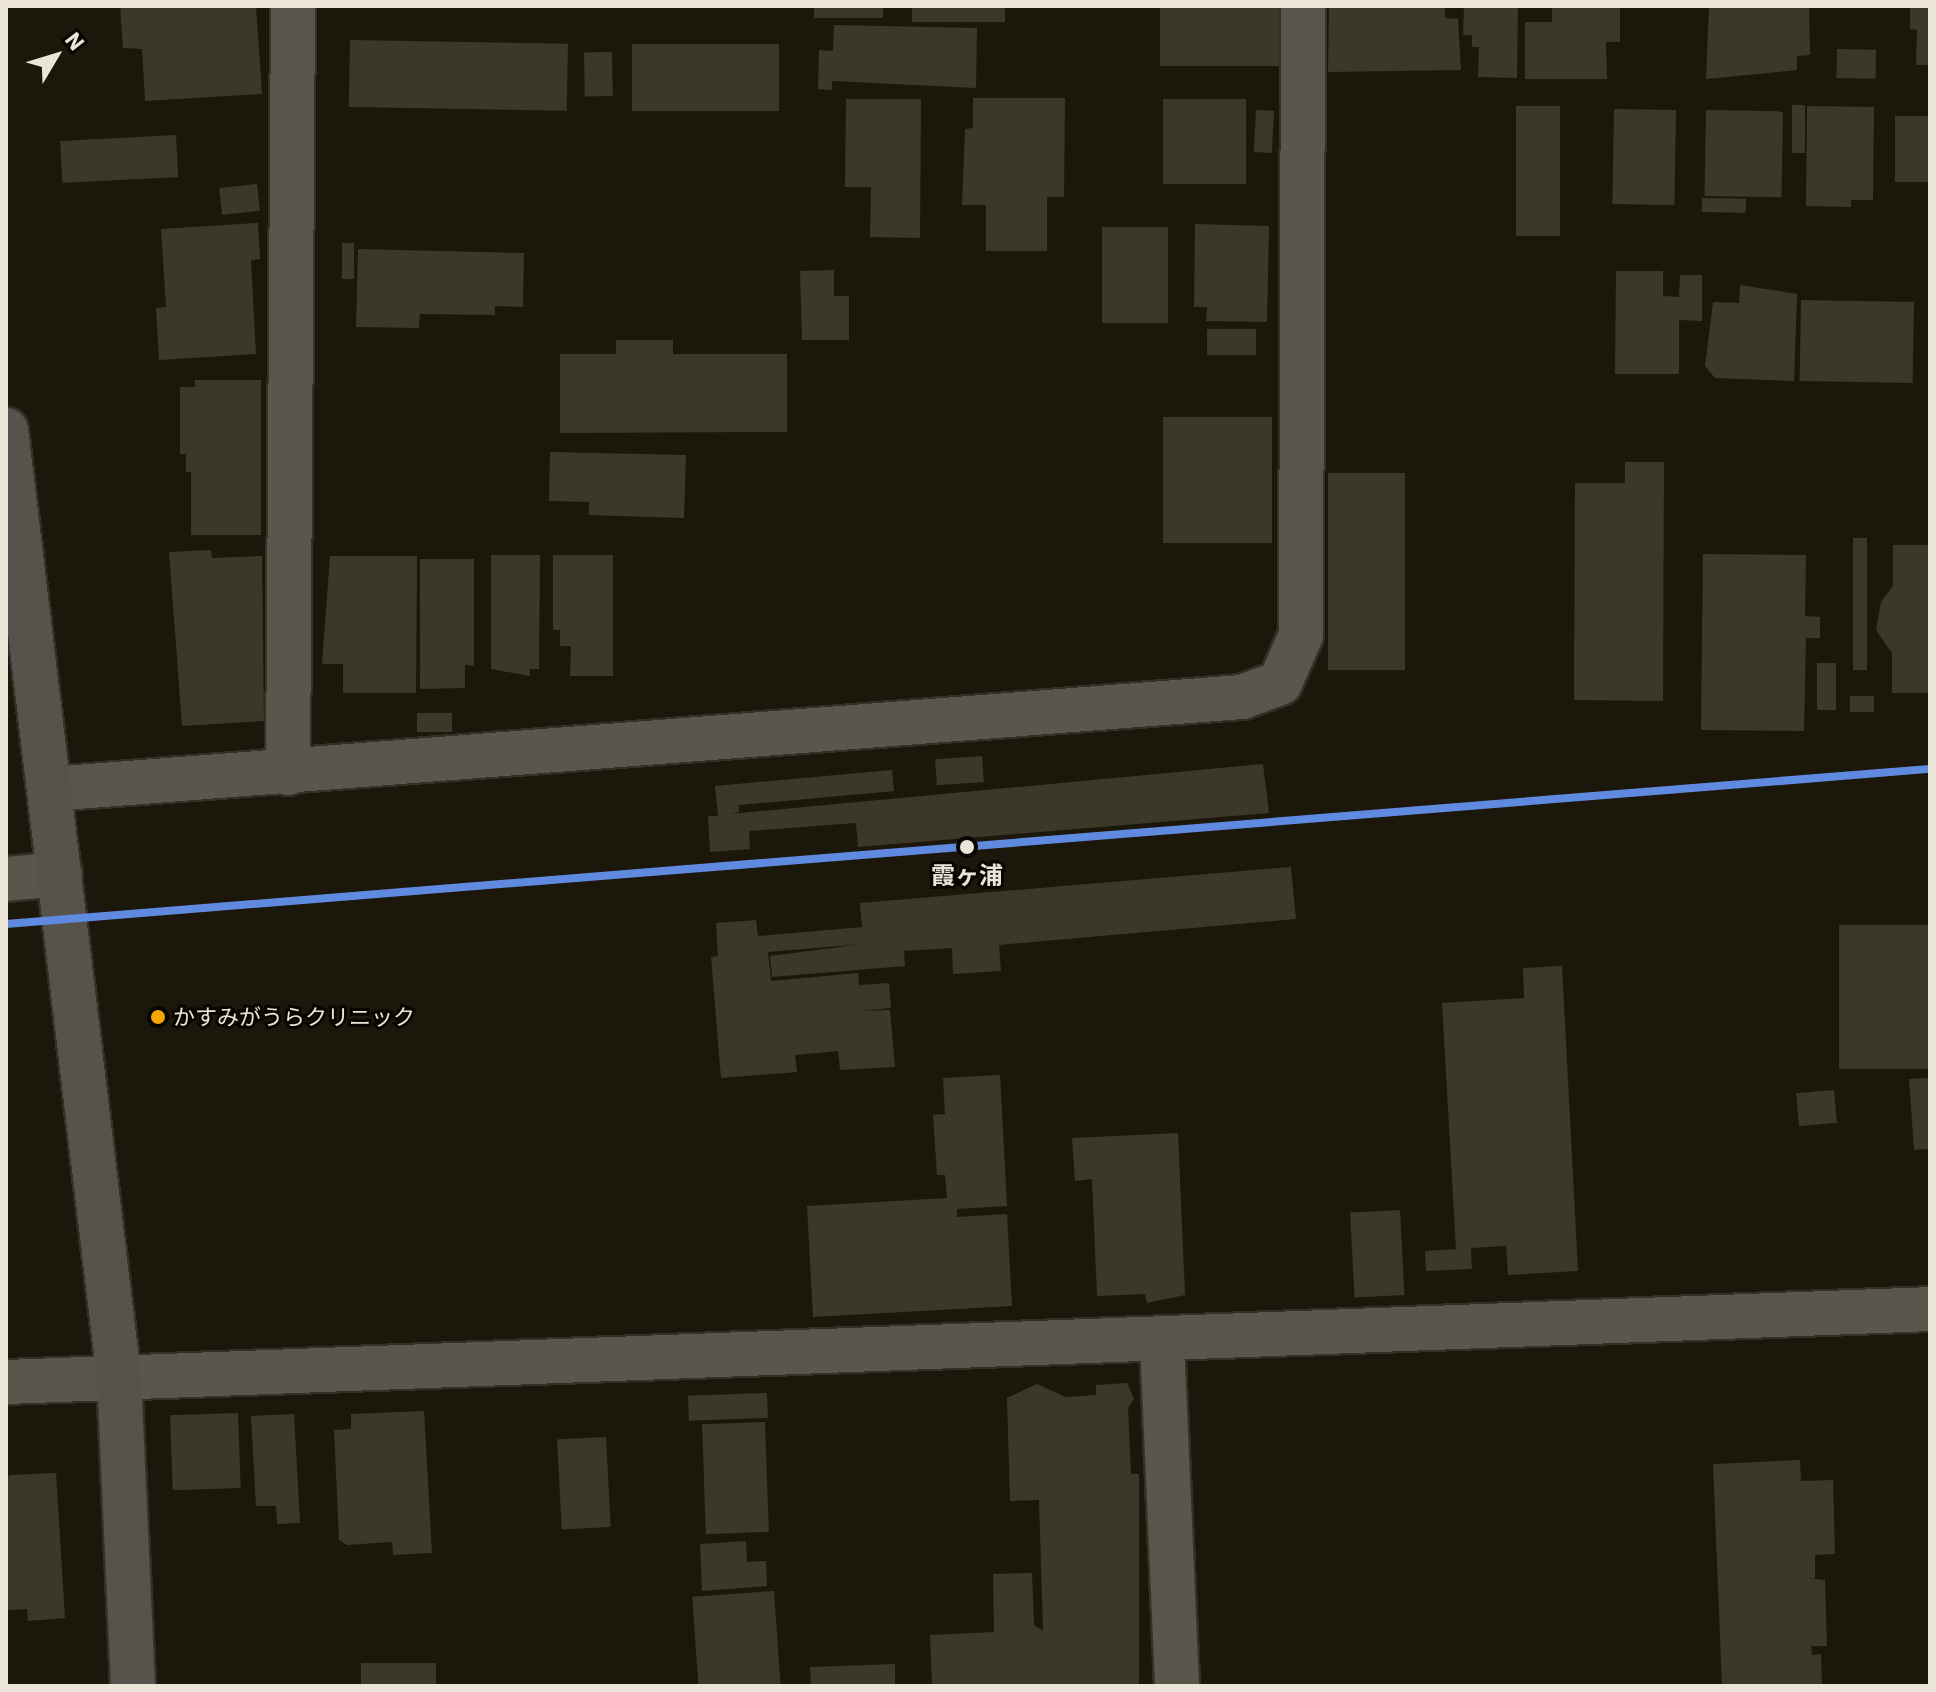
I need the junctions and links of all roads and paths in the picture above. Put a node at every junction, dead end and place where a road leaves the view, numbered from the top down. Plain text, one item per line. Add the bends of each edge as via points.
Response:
1 (293, 6) edge
2 (1303, 6) edge
3 (6, 430) edge
4 (288, 773) junction
5 (51, 789) junction
6 (60, 874) junction
7 (6, 879) edge
8 (1930, 1309) edge
9 (1162, 1341) junction
10 (119, 1377) junction
11 (6, 1382) edge
12 (133, 1686) edge
13 (1177, 1686) edge

1 - 4 street
2 - 4 street via 1301,635 1280,683 1242,697
3 - 5 street
4 - 5 street
5 - 6 street
6 - 7 street
6 - 10 street
8 - 9 street
9 - 10 street
9 - 13 street
10 - 11 street
10 - 12 street

